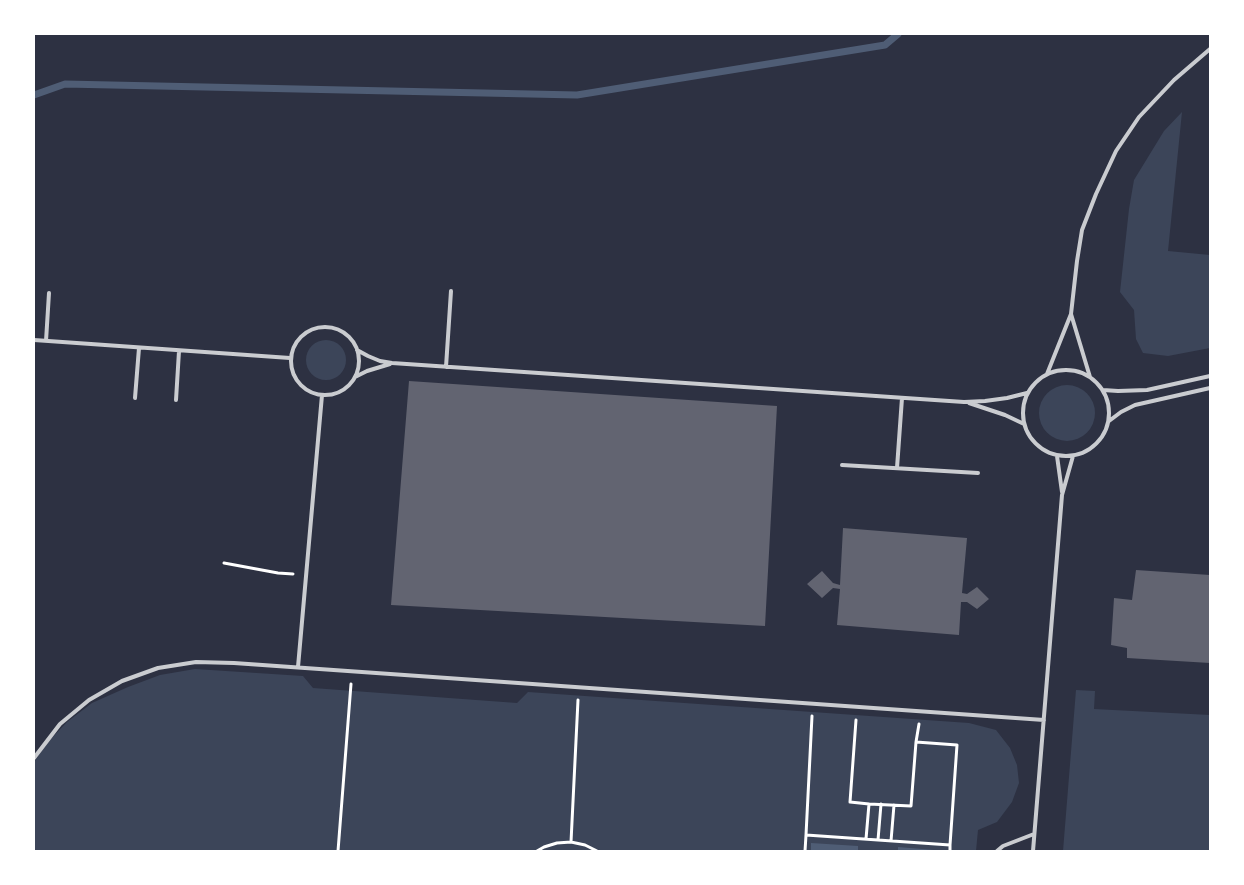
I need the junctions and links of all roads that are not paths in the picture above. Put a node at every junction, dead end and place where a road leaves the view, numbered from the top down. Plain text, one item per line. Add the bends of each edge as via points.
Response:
1 (1210, 49) edge
2 (451, 290) dead end
3 (49, 293) dead end
4 (1071, 314) junction
5 (34, 340) edge
6 (46, 341) junction
7 (139, 348) junction
8 (357, 350) junction
9 (179, 351) junction
10 (290, 358) junction
11 (392, 363) junction
12 (446, 367) junction
13 (1047, 374) junction
14 (1210, 376) edge
15 (356, 377) junction
16 (1090, 377) junction
17 (1210, 388) edge
18 (1103, 390) junction
19 (1027, 393) junction
20 (322, 395) junction
21 (135, 398) dead end
22 (902, 398) junction
23 (176, 400) dead end
24 (964, 402) junction
25 (1109, 421) junction
26 (1024, 424) junction
27 (1058, 456) junction
28 (1073, 456) junction
29 (842, 465) dead end
30 (897, 468) junction
31 (978, 473) dead end
32 (1062, 495) junction
33 (298, 667) junction
34 (1044, 720) junction
35 (34, 758) edge
36 (1034, 834) junction
37 (996, 851) edge
38 (1033, 851) edge

1 - 4 lane via 1174,80 1139,117 1116,151 1082,230
2 - 12 lane
3 - 6 lane
4 - 13 lane
4 - 16 lane
5 - 6 lane
6 - 7 lane
7 - 9 lane
7 - 21 lane
8 - 10 lane via 351,338 327,326 314,328 302,335 293,346
8 - 11 lane
8 - 15 lane via 359,364
9 - 10 lane
9 - 23 lane
10 - 20 lane via 298,384 309,392
11 - 12 lane
11 - 15 lane via 367,370
12 - 22 lane
13 - 16 lane via 1061,370 1076,371
13 - 19 lane
14 - 18 lane via 1148,390
15 - 20 lane via 347,387
16 - 18 lane
17 - 25 lane via 1135,405
18 - 25 lane via 1110,410
19 - 24 lane
19 - 26 lane via 1023,403
20 - 33 lane
22 - 24 lane
22 - 30 lane
24 - 26 lane
25 - 28 lane via 1097,444
26 - 27 lane via 1030,439 1042,450
27 - 28 lane
27 - 32 lane
28 - 32 lane
29 - 30 lane
30 - 31 lane
32 - 34 lane
33 - 34 lane
33 - 35 lane via 196,662 158,668 122,681 89,700 60,724
34 - 36 lane
36 - 37 lane
36 - 38 lane

